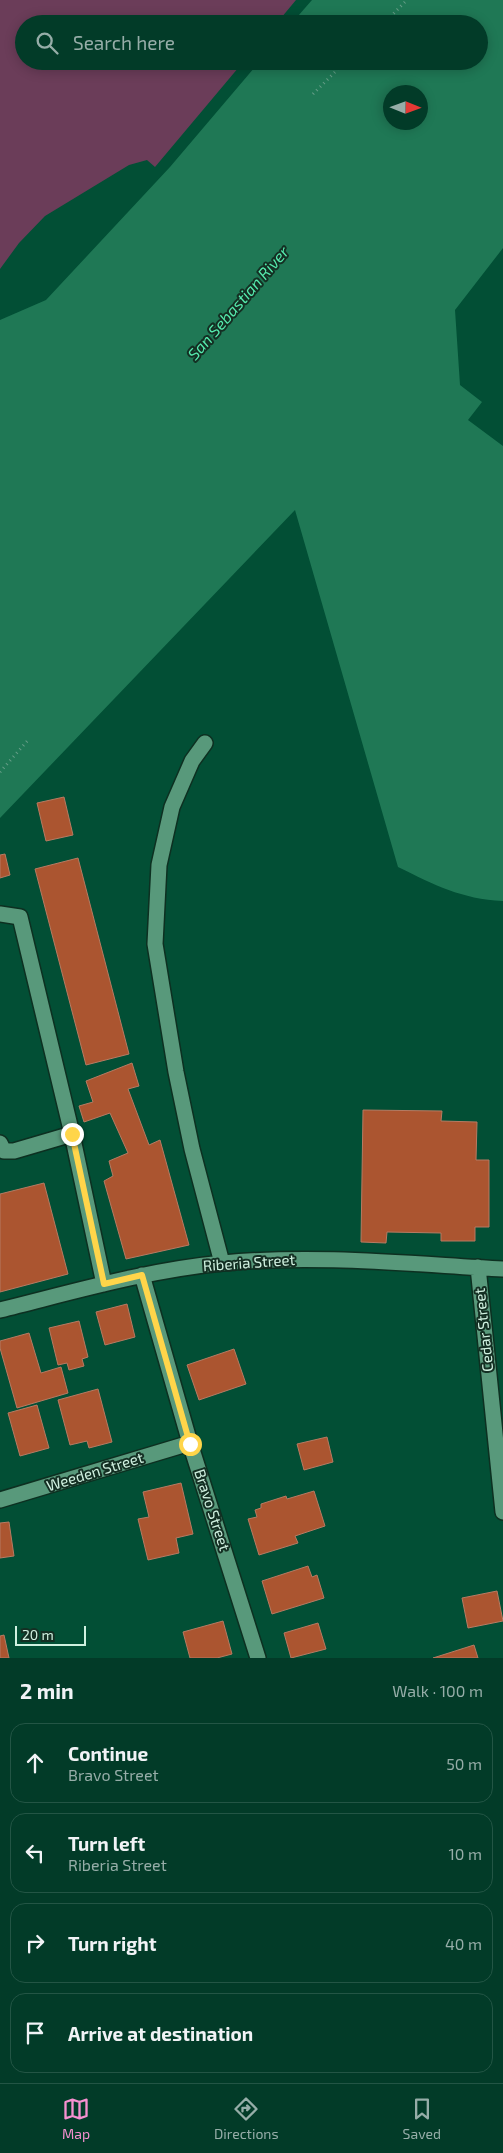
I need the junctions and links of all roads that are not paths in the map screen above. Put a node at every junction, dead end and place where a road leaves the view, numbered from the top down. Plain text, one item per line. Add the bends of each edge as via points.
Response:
1 (205, 743) dead end
2 (0, 914) edge
3 (72, 1134) junction
4 (0, 1143) edge
5 (222, 1263) junction
6 (478, 1267) junction
7 (503, 1269) edge
8 (142, 1275) junction
9 (104, 1284) junction
10 (0, 1310) edge
11 (190, 1444) junction
12 (0, 1500) edge
13 (503, 1512) edge
14 (258, 1658) edge

1 - 5 street via 192,761 172,807 159,865 155,944 192,1149
2 - 3 street via 20,917
3 - 4 street via 14,1151 4,1150
3 - 9 street
5 - 6 street, Riberia Street via 341,1259
5 - 8 street, Riberia Street
6 - 7 street, Riberia Street
6 - 13 street, Cedar Street
8 - 9 street, Riberia Street
8 - 11 street, Bravo Street
9 - 10 street, Riberia Street
11 - 12 street, Weeden Street
11 - 14 street, Bravo Street

